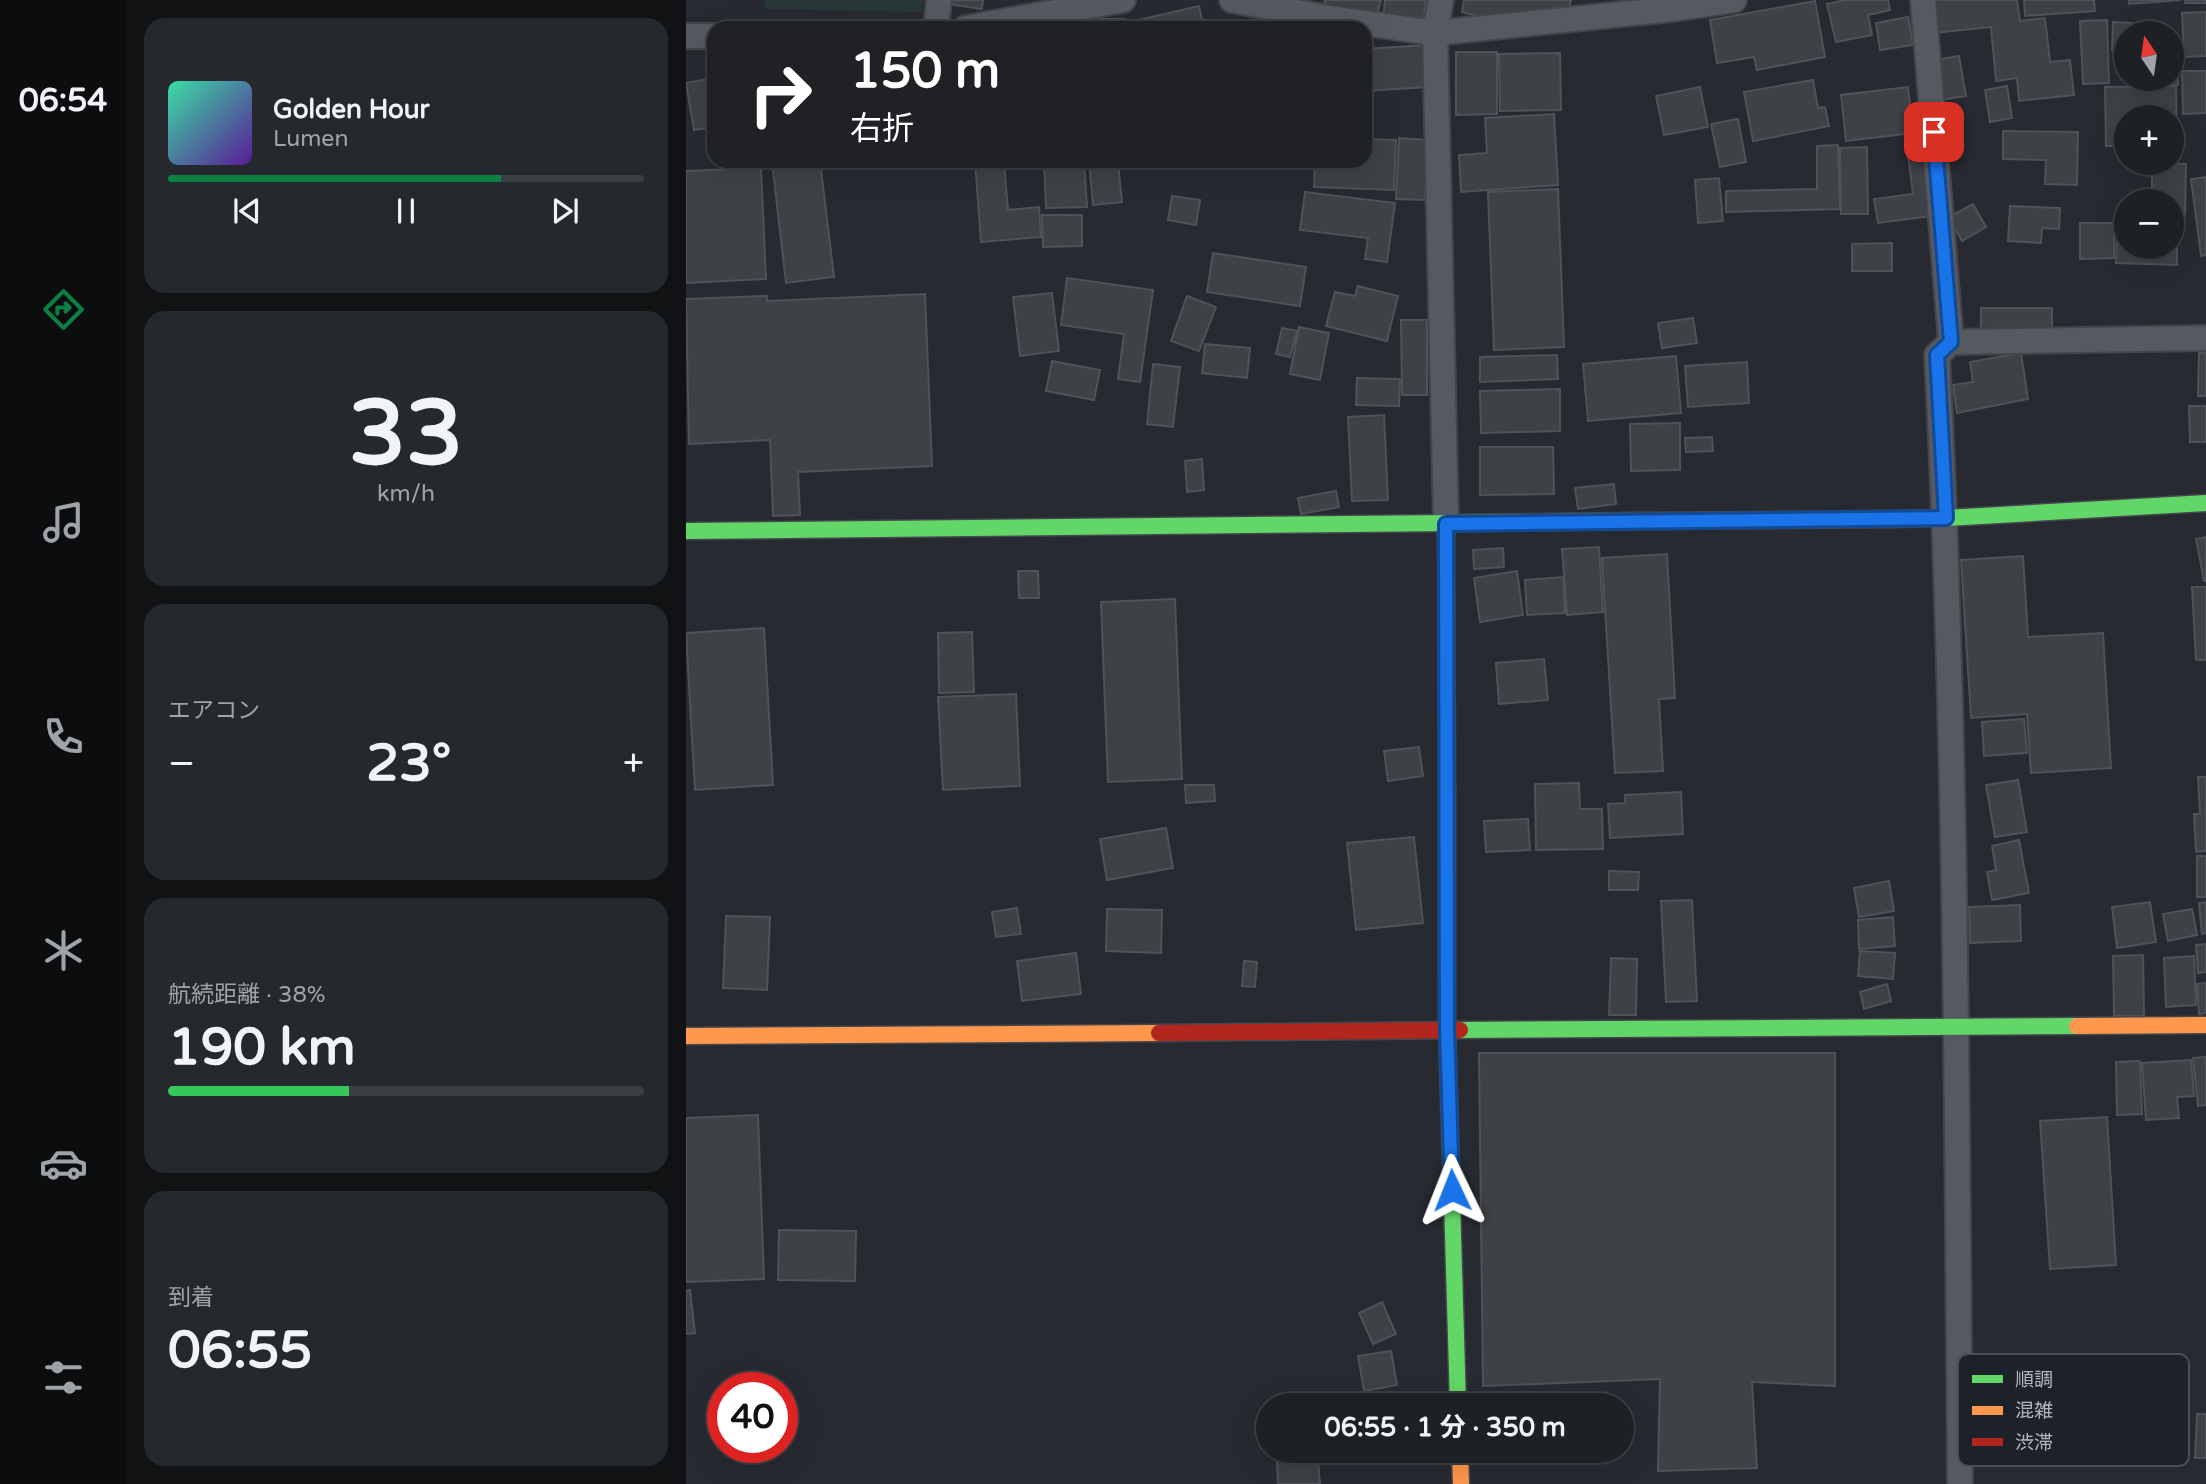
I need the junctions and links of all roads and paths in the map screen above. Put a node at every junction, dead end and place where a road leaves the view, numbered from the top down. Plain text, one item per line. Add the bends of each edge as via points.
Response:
1 (939, 0) edge
2 (1123, 0) edge
3 (1232, 0) edge
4 (1441, 0) edge
5 (1734, 0) edge
6 (1923, 0) edge
7 (1673, 4) edge
8 (937, 21) edge
9 (1005, 21) edge
10 (1343, 21) edge
11 (1372, 25) edge
12 (1435, 33) junction
13 (686, 36) edge
14 (707, 36) edge
15 (2206, 338) edge
16 (1951, 342) junction
17 (2206, 503) edge
18 (1946, 518) junction
19 (1446, 524) junction
20 (686, 531) edge
21 (1956, 1025) junction
22 (2206, 1025) edge
23 (1447, 1028) junction
24 (686, 1036) edge
25 (1959, 1354) edge
26 (1458, 1393) edge
27 (1460, 1463) edge
28 (1960, 1466) edge
29 (1461, 1484) edge
30 (1960, 1484) edge

1 - 8 street
2 - 9 street
3 - 10 street
4 - 12 street
5 - 7 street
6 - 16 street
7 - 12 street
11 - 12 street
12 - 19 street
13 - 14 street
15 - 16 street
16 - 18 street via 1937,355
17 - 18 street
18 - 19 street
18 - 21 street
19 - 20 street
19 - 23 street
21 - 22 street
21 - 23 street
21 - 25 street
23 - 24 street
23 - 26 street
27 - 29 street
28 - 30 street

